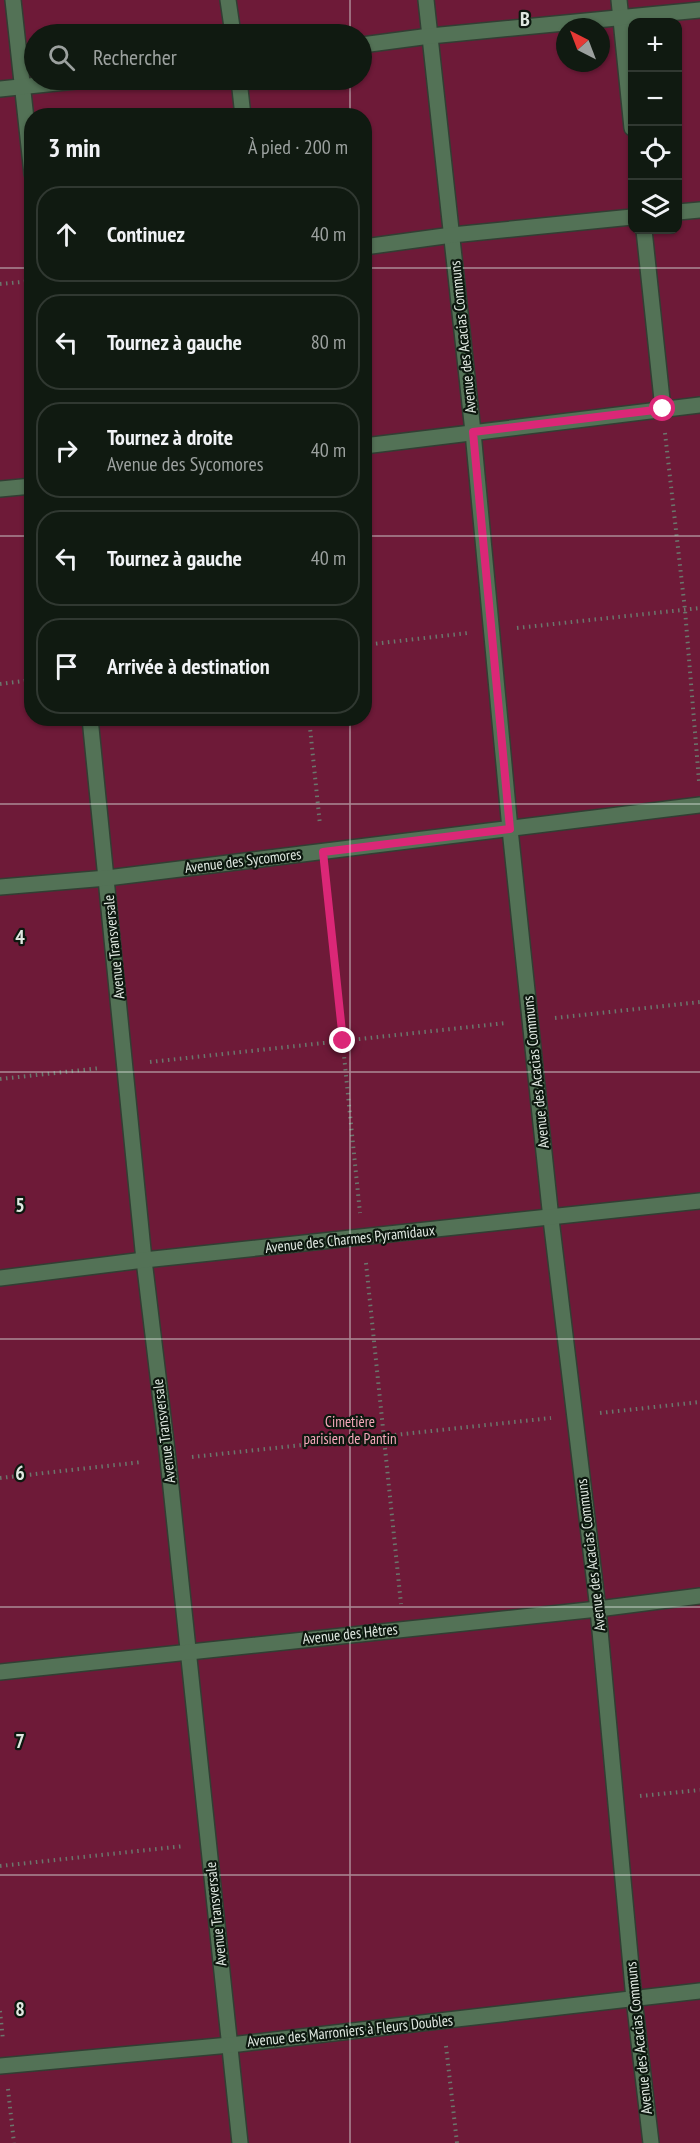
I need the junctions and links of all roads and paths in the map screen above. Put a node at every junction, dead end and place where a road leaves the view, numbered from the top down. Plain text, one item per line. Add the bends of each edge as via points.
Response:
1 (13, 0) edge
2 (228, 0) edge
3 (426, 0) edge
4 (619, 0) edge
5 (700, 10) edge
6 (621, 18) junction
7 (232, 24) edge
8 (430, 36) junction
9 (372, 44) edge
10 (22, 87) junction
11 (0, 89) edge
12 (239, 90) edge
13 (24, 108) edge
14 (242, 108) edge
15 (633, 126) edge
16 (700, 210) edge
17 (682, 212) edge
18 (628, 217) edge
19 (644, 234) edge
20 (452, 235) junction
21 (372, 246) edge
22 (24, 282) edge
23 (0, 284) edge
24 (700, 405) edge
25 (663, 409) junction
26 (473, 432) junction
27 (372, 445) edge
28 (24, 487) edge
29 (0, 489) edge
30 (700, 608) edge
31 (685, 610) junction
32 (492, 631) junction
33 (372, 644) edge
34 (24, 681) edge
35 (0, 684) edge
36 (91, 726) edge
37 (310, 726) edge
38 (700, 791) edge
39 (700, 805) edge
40 (510, 829) junction
41 (323, 852) junction
42 (107, 878) junction
43 (0, 887) edge
44 (700, 1002) edge
45 (531, 1020) junction
46 (343, 1041) junction
47 (125, 1065) junction
48 (0, 1079) edge
49 (700, 1201) edge
50 (551, 1219) junction
51 (363, 1238) junction
52 (144, 1260) junction
53 (0, 1278) edge
54 (700, 1402) edge
55 (575, 1416) junction
56 (384, 1436) junction
57 (168, 1459) junction
58 (0, 1478) edge
59 (700, 1596) edge
60 (598, 1609) junction
61 (404, 1629) junction
62 (188, 1651) junction
63 (0, 1672) edge
64 (700, 1790) edge
65 (615, 1799) junction
66 (208, 1844) junction
67 (0, 1866) edge
68 (700, 1991) edge
69 (634, 1999) junction
70 (444, 2021) junction
71 (230, 2045) junction
72 (0, 2066) edge
73 (240, 2143) edge
74 (457, 2143) edge
75 (651, 2143) edge

1 - 10 lane
2 - 7 lane
3 - 8 lane, Avenue des Acacias Communs
4 - 6 lane
5 - 6 lane
6 - 8 lane
6 - 15 lane
8 - 9 lane
8 - 20 lane, Avenue des Acacias Communs
10 - 11 lane
10 - 13 lane
12 - 14 lane
16 - 17 lane
18 - 20 lane
19 - 25 lane
20 - 21 lane
20 - 26 lane, Avenue des Acacias Communs
22 - 23 path
24 - 25 lane
25 - 26 lane
25 - 31 path
26 - 27 lane
26 - 32 lane, Avenue des Acacias Communs
28 - 29 lane
30 - 31 path
31 - 32 path
31 - 38 path
32 - 33 path
32 - 40 lane, Avenue des Acacias Communs
34 - 35 path
36 - 42 lane, Avenue Transversale
37 - 41 path
39 - 40 lane, Avenue des Sycomores
40 - 41 lane, Avenue des Sycomores
40 - 45 lane, Avenue des Acacias Communs
41 - 42 lane, Avenue des Sycomores
41 - 46 path
42 - 43 lane, Avenue des Sycomores
42 - 47 lane, Avenue Transversale
44 - 45 path
45 - 46 path
45 - 50 lane, Avenue des Acacias Communs
46 - 47 path
46 - 51 path
47 - 48 path
47 - 52 lane, Avenue Transversale
49 - 50 lane, Avenue des Charmes Pyramidaux
50 - 51 lane, Avenue des Charmes Pyramidaux
50 - 55 lane, Avenue des Acacias Communs
51 - 52 lane, Avenue des Charmes Pyramidaux
51 - 56 path
52 - 53 lane, Avenue des Charmes Pyramidaux
52 - 57 lane, Avenue Transversale
54 - 55 path
55 - 56 path
55 - 60 lane, Avenue des Acacias Communs
56 - 57 path
56 - 61 path
57 - 58 path
57 - 62 lane, Avenue Transversale
59 - 60 lane, Avenue des Hêtres
60 - 61 lane, Avenue des Hêtres
60 - 65 lane, Avenue des Acacias Communs
61 - 62 lane, Avenue des Hêtres
62 - 63 lane, Avenue des Hêtres
62 - 66 lane, Avenue Transversale
64 - 65 path
65 - 69 lane, Avenue des Acacias Communs
66 - 67 path
66 - 71 lane, Avenue Transversale
68 - 69 lane, Avenue des Marroniers à Fleurs Doubles
69 - 70 lane, Avenue des Marroniers à Fleurs Doubles
69 - 75 lane, Avenue des Acacias Communs
70 - 71 lane, Avenue des Marroniers à Fleurs Doubles
70 - 74 path
71 - 72 lane, Avenue des Marroniers à Fleurs Doubles
71 - 73 lane, Avenue Transversale

